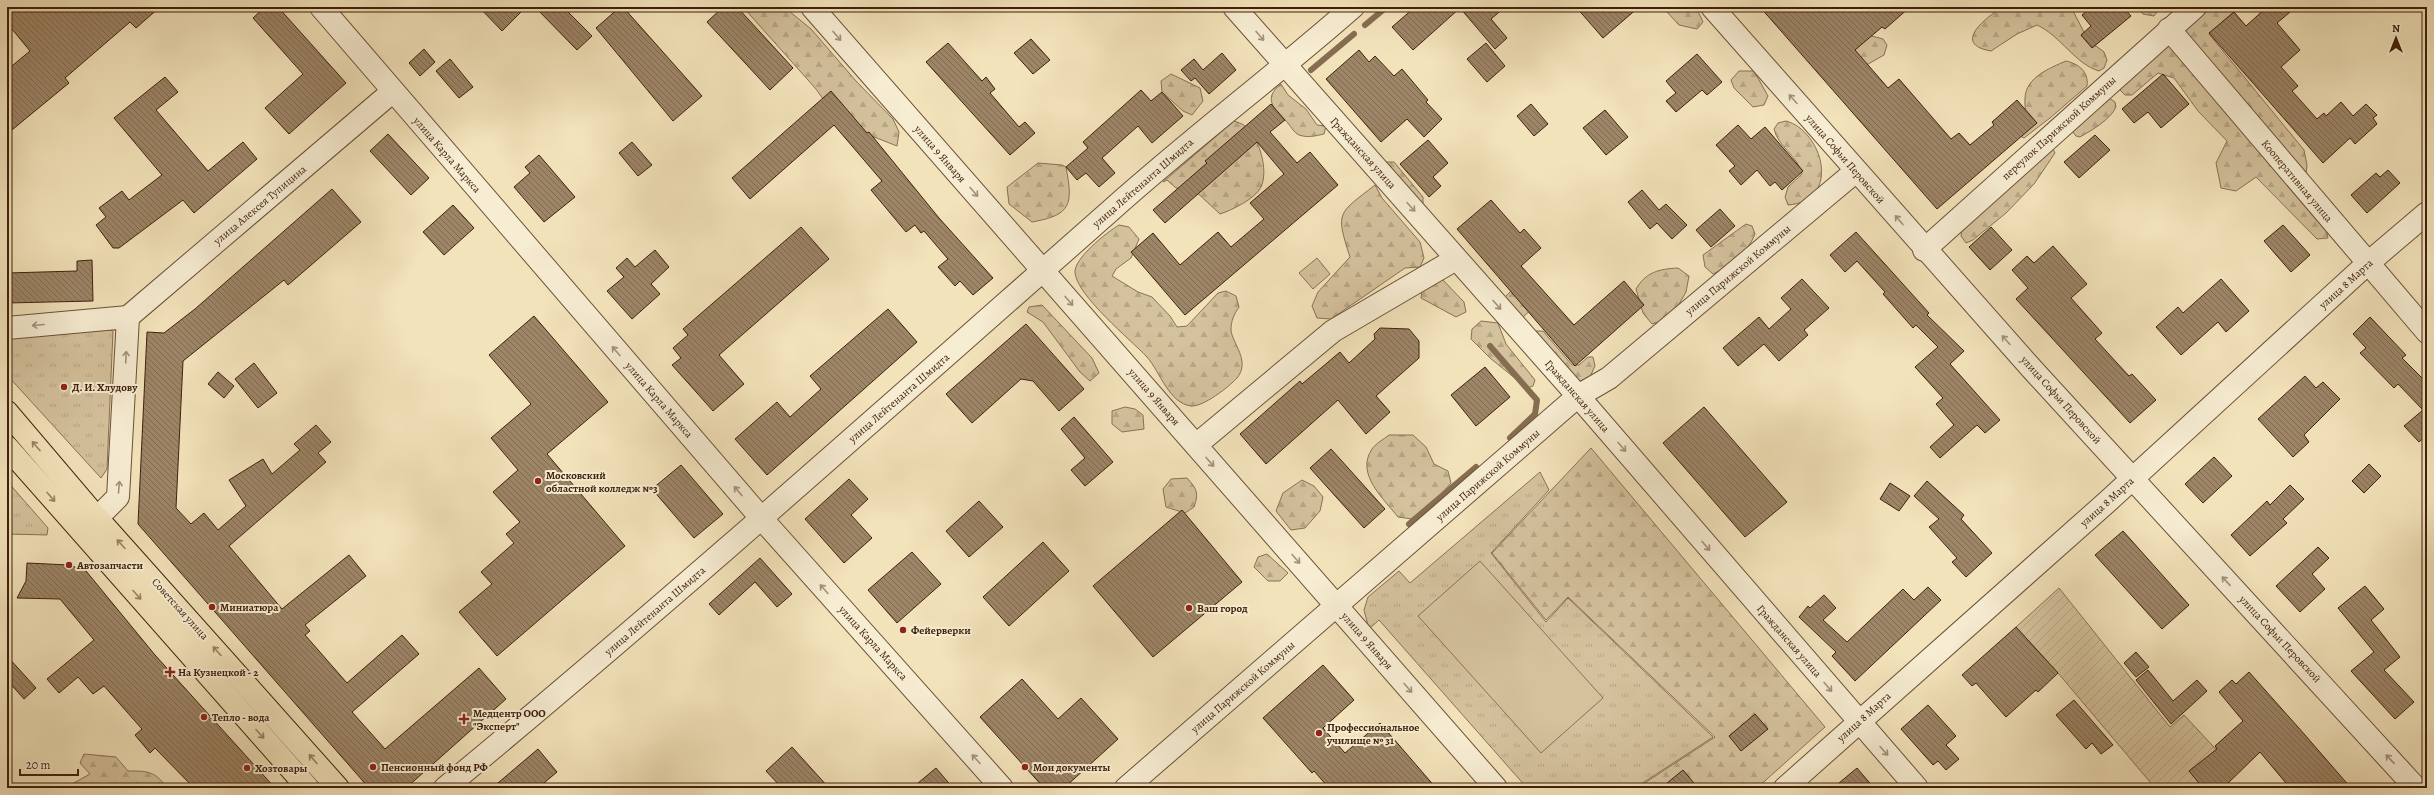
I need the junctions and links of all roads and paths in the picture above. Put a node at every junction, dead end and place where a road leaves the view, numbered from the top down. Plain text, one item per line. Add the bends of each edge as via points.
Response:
1 (321, 7) edge
2 (812, 7) edge
3 (1234, 7) edge
4 (1353, 7) edge
5 (1712, 7) edge
6 (2195, 7) edge
7 (2169, 29) junction
8 (1285, 64) junction
9 (392, 92) junction
10 (1856, 171) junction
11 (2427, 213) edge
12 (1924, 250) junction
13 (1456, 259) junction
14 (2367, 264) junction
15 (1044, 271) junction
16 (128, 317) junction
17 (7, 328) edge
18 (2427, 332) edge
19 (1578, 396) junction
20 (7, 412) edge
21 (1196, 445) junction
22 (7, 447) edge
23 (2132, 478) junction
24 (97, 518) junction
25 (762, 519) junction
26 (1336, 606) junction
27 (1858, 722) junction
28 (308, 788) edge
29 (338, 788) edge
30 (445, 788) edge
31 (1002, 788) edge
32 (1126, 788) edge
33 (1496, 788) edge
34 (1785, 788) edge
35 (1917, 788) edge
36 (2416, 788) edge

1 - 9 street, улица Карла Маркса
2 -> 15 street, улица 9 Января
3 -> 8 street, Гражданская улица
4 - 8 street, улица Лейтенанта Шмидта
10 -> 5 street, улица Софьи Перовской
6 - 7 street, переулок Парижской Коммуны
7 - 12 street, переулок Парижской Коммуны
7 - 14 street, Кооперативная улица
8 -> 13 street, Гражданская улица
8 - 15 street, улица Лейтенанта Шмидта via 1110,211
9 - 16 street, улица Алексея Тупицина
25 -> 9 street, улица Карла Маркса
12 -> 10 street, улица Софьи Перовской
10 - 19 street, улица Парижской Коммуны via 1609,378
11 - 14 street, улица 8 Марта
23 -> 12 street, улица Софьи Перовской
13 -> 19 street, Гражданская улица
13 - 21 street via 1333,331
14 - 18 street, Кооперативная улица
14 - 23 street, улица 8 Марта
15 -> 21 street, улица 9 Января
15 - 25 street, улица Лейтенанта Шмидта
16 -> 17 street
24 -> 16 street via 118,497
19 - 26 street, улица Парижской Коммуны
19 -> 27 street, Гражданская улица
24 -> 20 main road, Советская улица
21 -> 26 street, улица 9 Января
22 -> 28 main road, Советская улица
23 - 27 street, улица 8 Марта
36 -> 23 street, улица Софьи Перовской
29 -> 24 main road, Советская улица
25 - 30 street, улица Лейтенанта Шмидта via 544,707
31 -> 25 street, улица Карла Маркса
26 - 32 street, улица Парижской Коммуны
26 -> 33 street, улица 9 Января
27 - 34 street, улица 8 Марта
27 -> 35 street, Гражданская улица

